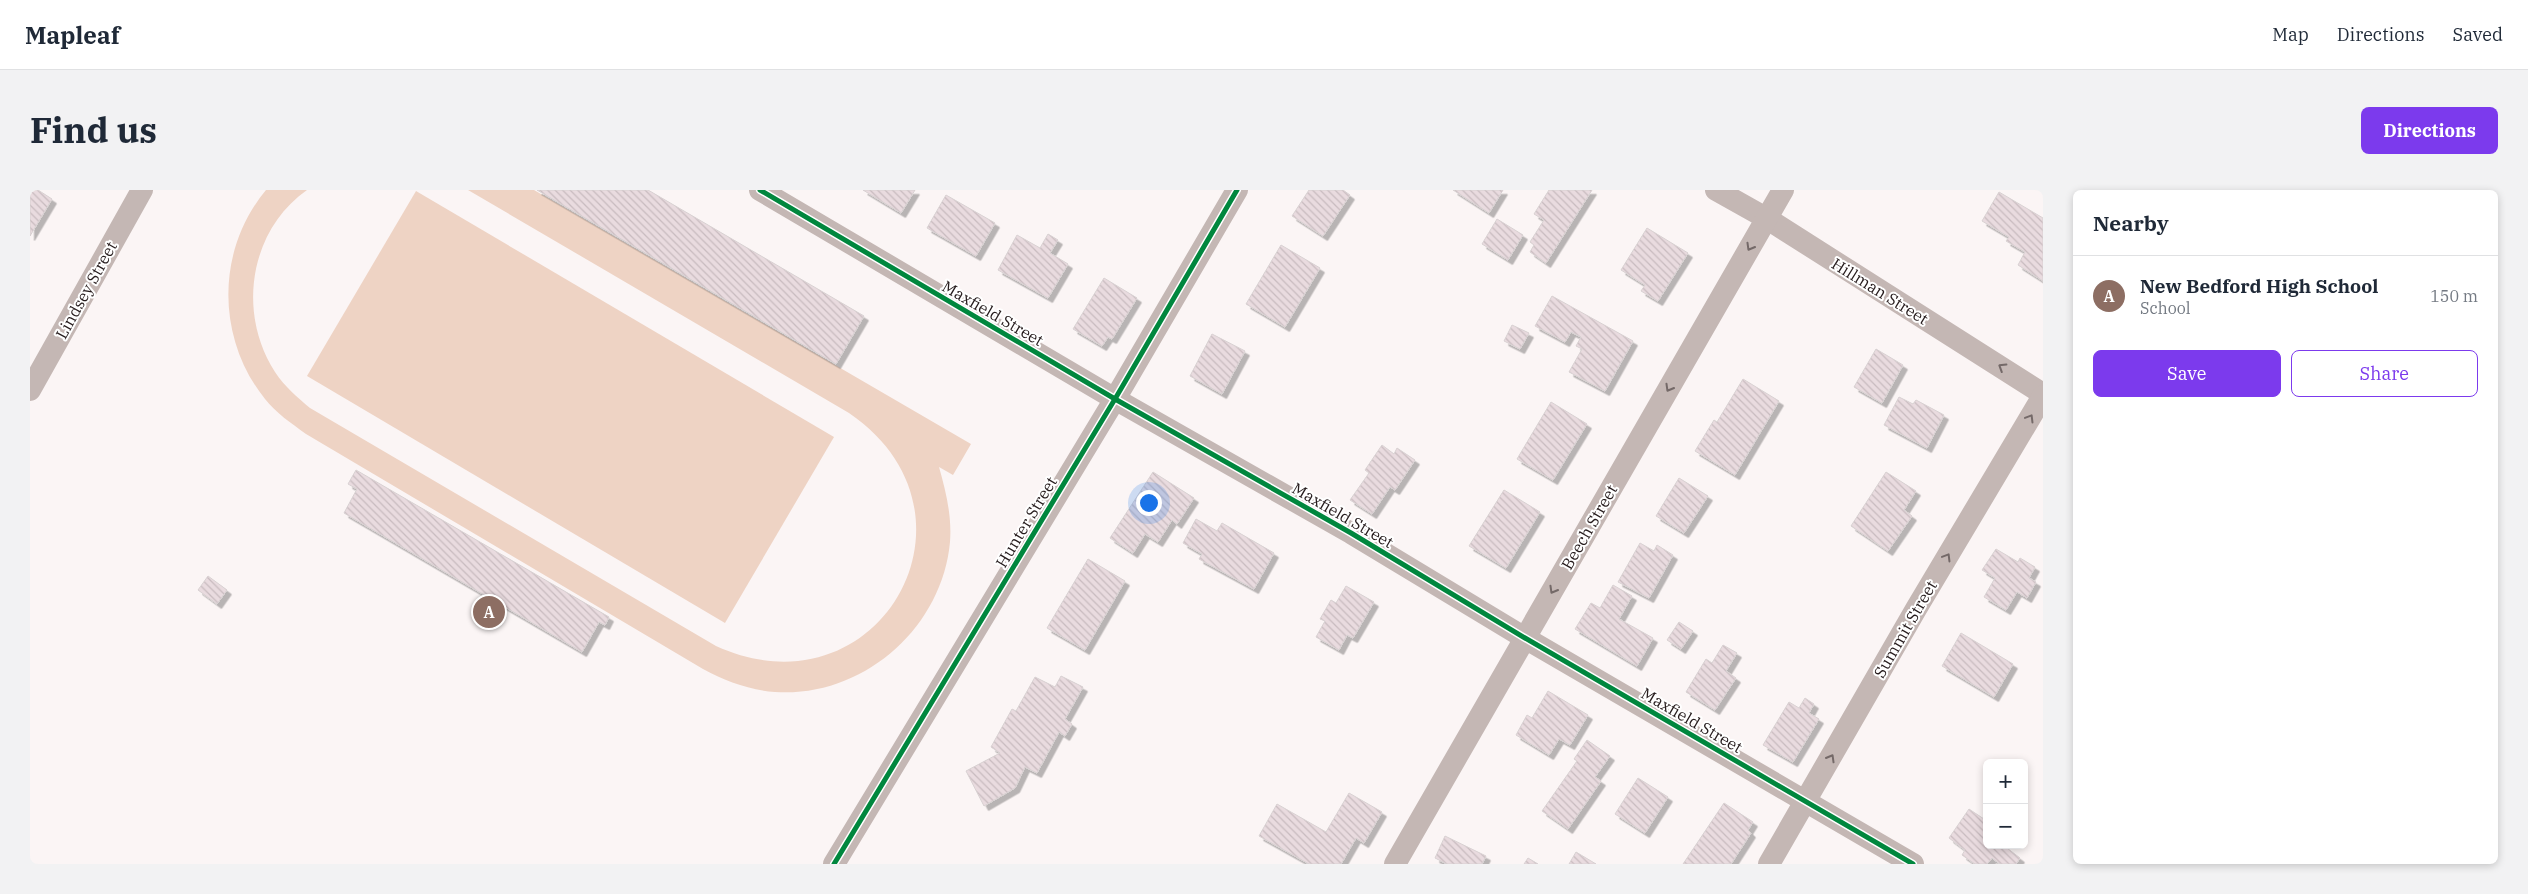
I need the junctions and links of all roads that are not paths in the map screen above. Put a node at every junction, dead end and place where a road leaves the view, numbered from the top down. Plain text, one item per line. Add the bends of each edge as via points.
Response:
1 (142, 190) edge
2 (760, 190) edge
3 (1236, 190) edge
4 (1716, 190) edge
5 (1783, 190) edge
6 (1766, 218) junction
7 (30, 390) edge
8 (2043, 395) edge
9 (1115, 399) junction
10 (1525, 638) junction
11 (1807, 801) junction
12 (834, 864) edge
13 (1395, 864) edge
14 (1769, 864) edge
15 (1913, 864) edge

1 - 7 street, Lindsey Street
2 - 9 street, Maxfield Street
3 - 9 street, Hunter Street
4 - 6 street, Hillman Street
5 - 6 street, Beech Street
8 -> 6 street, Hillman Street
6 -> 10 street, Beech Street
11 -> 8 street, Summit Street
9 - 10 street, Maxfield Street via 1351,533
9 - 12 street, Hunter Street
10 - 11 street, Maxfield Street
10 - 13 street, Beech Street
11 - 14 street, Summit Street
11 - 15 street, Maxfield Street

